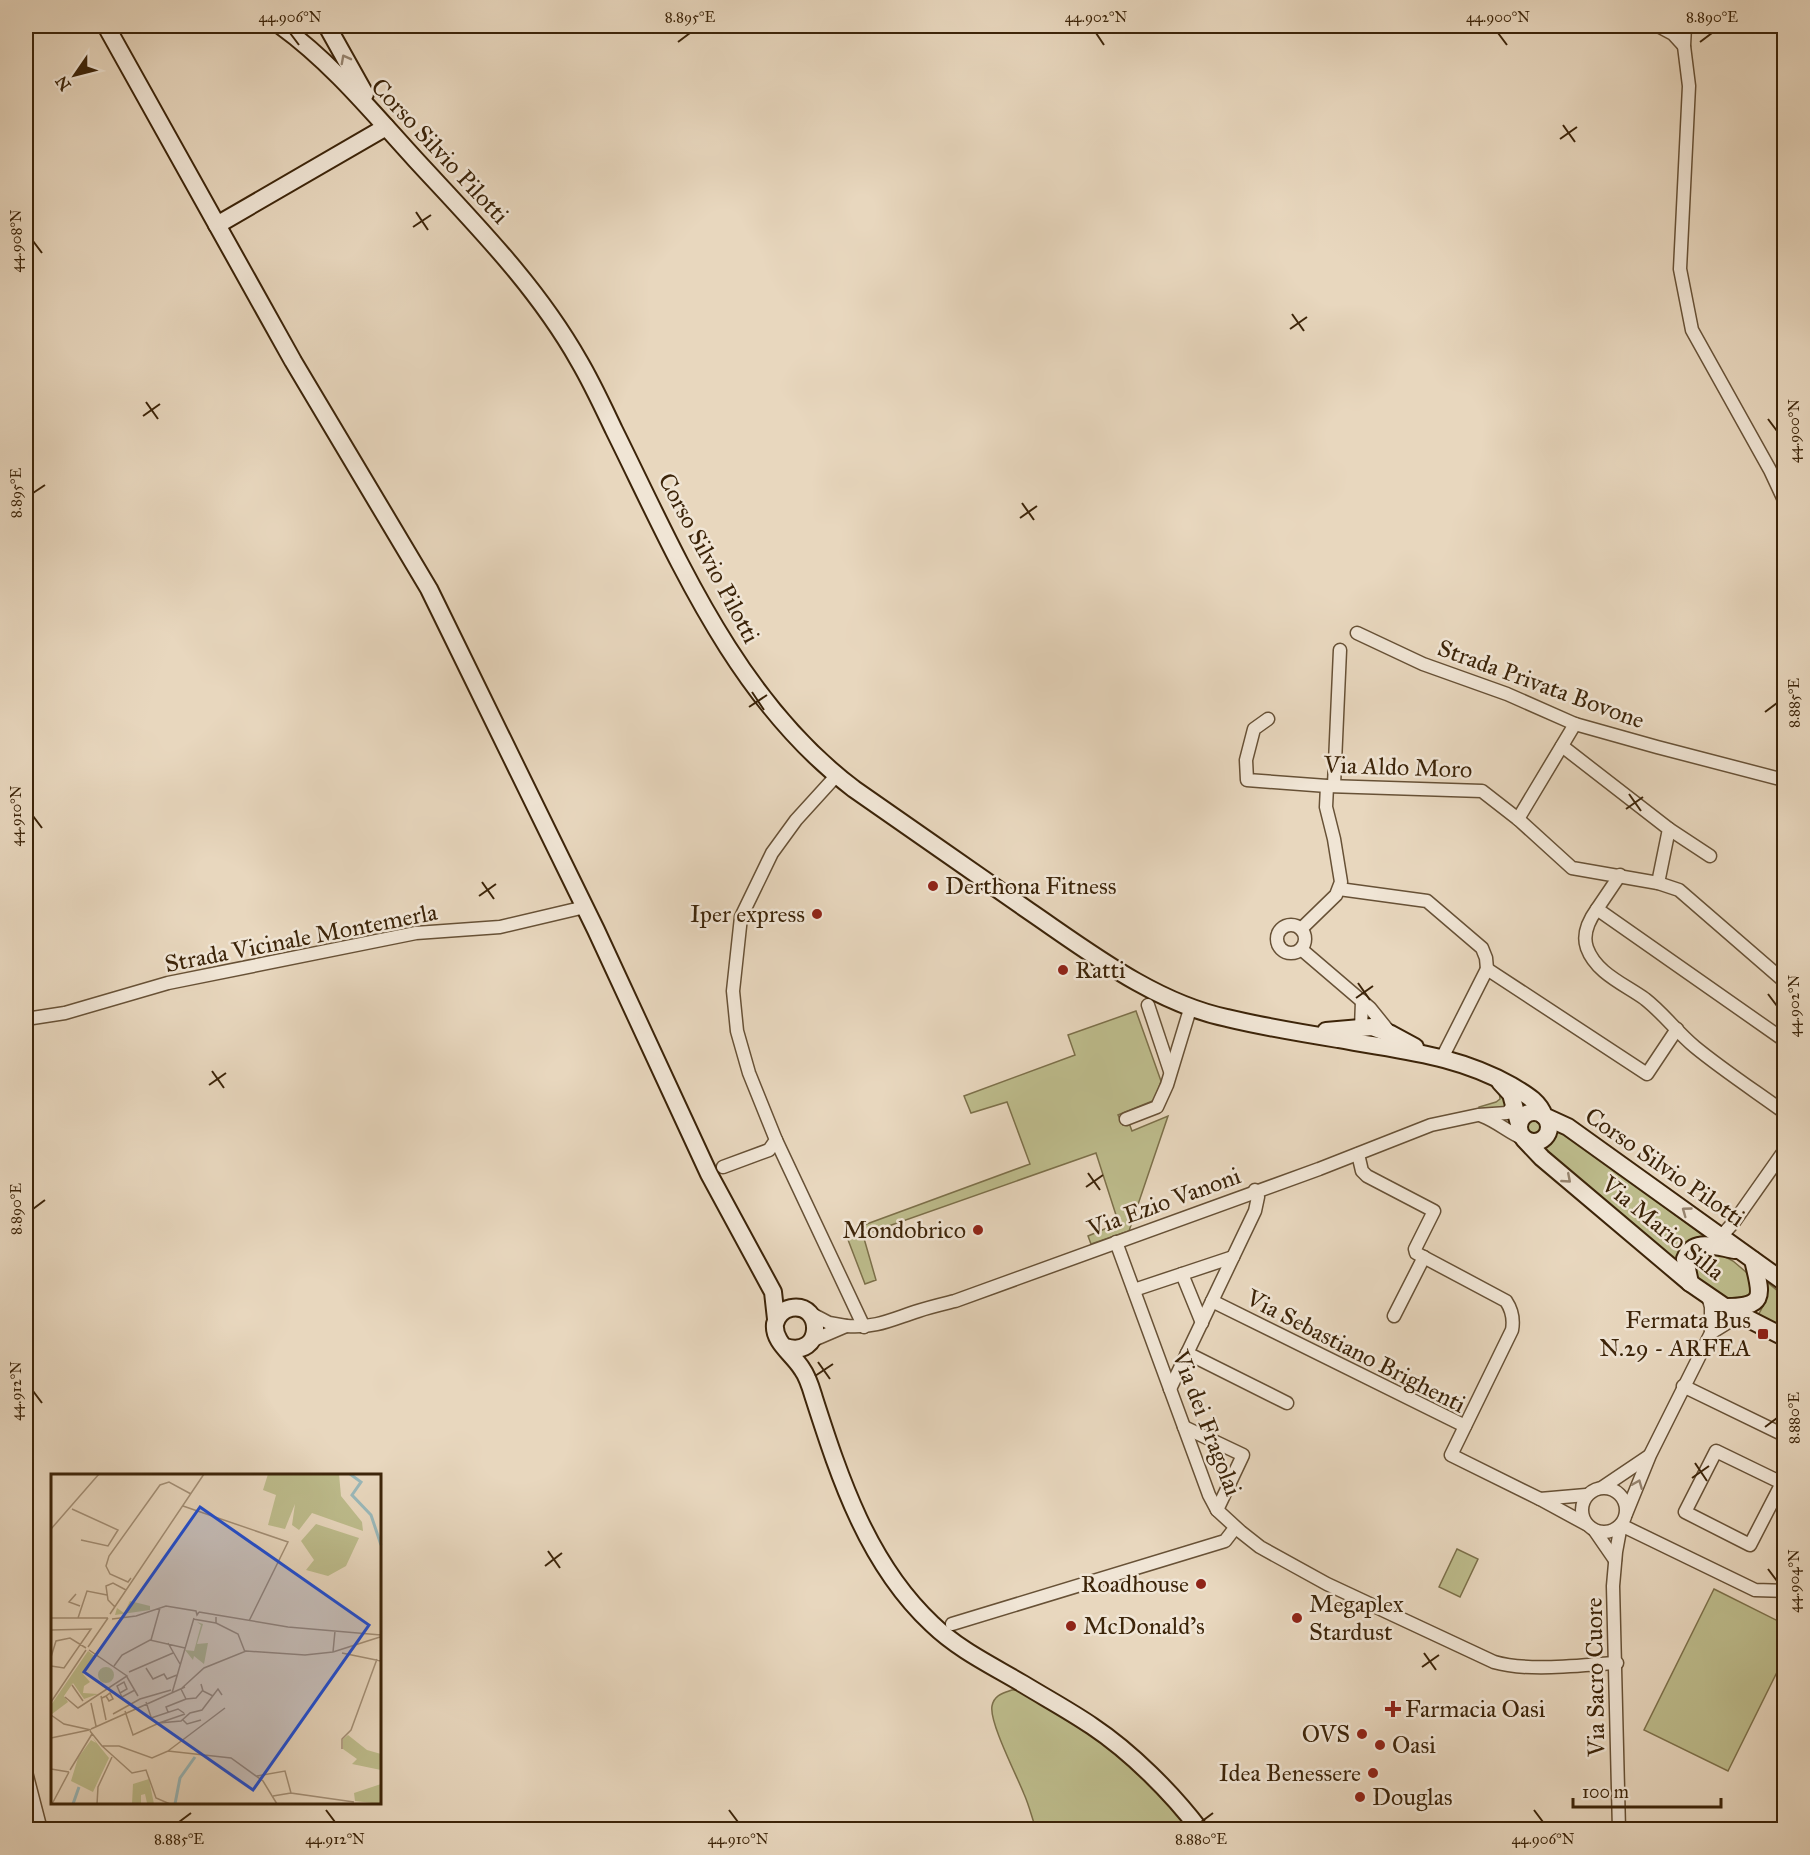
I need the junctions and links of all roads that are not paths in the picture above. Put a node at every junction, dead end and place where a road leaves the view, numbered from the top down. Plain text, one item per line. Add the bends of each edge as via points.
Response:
1 (106, 26) edge
2 (281, 26) edge
3 (321, 26) edge
4 (327, 26) edge
5 (1658, 26) edge
6 (1685, 26) edge
7 (298, 35) edge
8 (1684, 46) junction
9 (386, 128) junction
10 (217, 225) junction
11 (1785, 500) edge
12 (1357, 633) dead end
13 (1340, 650) dead end
14 (1268, 719) dead end
15 (1575, 724) junction
16 (1562, 746) junction
17 (836, 776) junction
18 (1785, 780) edge
19 (1331, 785) junction
20 (1518, 819) junction
21 (1669, 829) junction
22 (1710, 856) dead end
23 (1620, 876) junction
24 (1658, 884) junction
25 (1339, 889) junction
26 (585, 907) junction
27 (1597, 909) junction
28 (1301, 929) junction
29 (1301, 949) junction
30 (1487, 969) junction
31 (1785, 981) edge
32 (1362, 1001) junction
33 (1148, 1005) dead end
34 (1191, 1006) junction
35 (26, 1019) edge
36 (1677, 1029) junction
37 (1385, 1031) junction
38 (1366, 1039) junction
39 (1785, 1040) edge
40 (1424, 1053) junction
41 (1442, 1058) junction
42 (1171, 1072) junction
43 (1495, 1077) junction
44 (1514, 1105) junction
45 (1785, 1112) edge
46 (1478, 1114) junction
47 (1545, 1116) junction
48 (1125, 1119) dead end
49 (1522, 1131) junction
50 (776, 1140) junction
51 (1785, 1151) edge
52 (1358, 1154) junction
53 (723, 1167) dead end
54 (1255, 1190) junction
55 (1716, 1241) junction
56 (1116, 1242) junction
57 (1748, 1256) junction
58 (1233, 1257) junction
59 (1424, 1257) junction
60 (761, 1268) junction
61 (1182, 1274) junction
62 (1785, 1282) edge
63 (1690, 1283) junction
64 (1134, 1290) junction
65 (1708, 1296) junction
66 (1212, 1301) junction
67 (804, 1310) junction
68 (1732, 1311) junction
69 (1394, 1316) dead end
70 (776, 1319) junction
71 (1202, 1323) junction
72 (846, 1326) junction
73 (864, 1328) junction
74 (1710, 1333) junction
75 (1785, 1337) edge
76 (811, 1341) junction
77 (785, 1347) junction
78 (1187, 1353) junction
79 (809, 1384) junction
80 (1683, 1386) junction
81 (1170, 1389) junction
82 (1287, 1403) dead end
83 (1465, 1425) junction
84 (1184, 1427) junction
85 (1785, 1435) edge
86 (1650, 1455) junction
87 (1783, 1480) edge
88 (1603, 1487) junction
89 (1586, 1495) junction
90 (1539, 1499) junction
91 (1217, 1510) junction
92 (1624, 1519) junction
93 (1235, 1528) junction
94 (1591, 1528) junction
95 (1615, 1560) junction
96 (1785, 1591) edge
97 (952, 1624) dead end
98 (1617, 1663) junction
99 (26, 1772) edge
100 (42, 1830) edge
101 (1200, 1830) edge
102 (1619, 1830) edge

1 - 10 main road
2 - 7 main road, Corso Silvio Pilotti
3 - 7 main road via 315,36
9 -> 4 main road
5 - 8 street
6 - 8 street
7 - 9 main road, Corso Silvio Pilotti
8 - 11 street via 1689,86 1680,269 1684,299 1692,330
9 - 10 main road
9 - 17 main road, Corso Silvio Pilotti via 511,264 550,314 580,362 700,603 782,723
10 - 26 main road via 429,589
12 - 15 street, Strada Privata Bovone via 1423,664
13 - 19 street
14 - 19 street, Via Aldo Moro via 1254,729 1246,760 1247,780
15 - 16 street
15 - 18 street, Strada Privata Bovone
16 - 20 street
16 - 21 street
17 - 34 main road, Corso Silvio Pilotti via 1099,959 1166,997
17 - 50 street via 772,853 741,917 733,991 737,1031
19 - 20 street, Via Aldo Moro via 1482,791
19 - 25 street via 1326,807 1340,871
20 - 23 street, Via Aldo Moro via 1572,867
21 - 22 street
21 - 24 street
23 - 24 street, Via Aldo Moro
23 - 27 street
24 - 31 street, Via Aldo Moro via 1678,890
25 - 28 street
25 - 30 street via 1428,901 1482,948
26 - 35 street, Strada Vicinale Montemerla via 500,927 416,933 168,983 65,1013
26 - 60 main road via 709,1174
27 - 36 street via 1585,933 1593,959
27 - 39 street
28 - 29 street via 1305,941
28 - 29 street via 1293,925 1284,927 1278,938 1280,947 1288,952
29 - 32 street
30 - 36 street via 1647,1074
30 - 41 street
32 - 37 street via 1378,1016
32 - 38 street
33 - 42 street
34 - 38 main road, Corso Silvio Pilotti via 1224,1018 1301,1033
34 - 42 street
36 - 45 street via 1694,1046
37 - 38 main road via 1380,1039
37 - 40 main road, Corso Silvio Pilotti
38 - 40 main road, Corso Silvio Pilotti
40 - 41 main road, Corso Silvio Pilotti
41 - 43 main road, Corso Silvio Pilotti
42 - 48 street via 1157,1107
43 - 44 main road, Corso Silvio Pilotti via 1511,1094
43 - 47 main road, Corso Silvio Pilotti via 1526,1095 1541,1107
44 - 46 street, Via Ezio Vanoni via 1507,1113
44 - 49 main road, Corso Silvio Pilotti
46 - 49 street via 1516,1135
46 - 52 street, Via Ezio Vanoni via 1431,1125
47 - 49 main road via 1527,1113
47 - 49 main road, Corso Silvio Pilotti via 1549,1123 1546,1137 1534,1142
55 -> 47 main road, Corso Silvio Pilotti via 1568,1127
49 -> 63 main road, Via Mario Silla via 1542,1158
50 - 53 street via 769,1150
50 - 73 street
51 - 55 street
52 - 54 street, Via Ezio Vanoni
52 - 59 street via 1362,1172 1367,1176 1434,1211 1415,1249
54 - 56 street, Via Ezio Vanoni
54 - 58 street via 1256,1211
55 - 57 main road
55 - 63 main road via 1697,1245 1687,1253 1685,1265
56 - 64 street, Via dei Fragolai
56 - 73 street, Via Ezio Vanoni via 955,1301
57 - 62 main road, Corso Silvio Pilotti
57 - 68 main road via 1760,1288 1757,1300
58 - 61 street
58 - 66 street
59 - 69 street
59 - 83 street via 1506,1301 1513,1316 1512,1330
60 - 67 main road via 776,1287
60 - 70 main road via 773,1292
61 - 64 street
61 - 71 street
63 - 65 main road, Via Mario Silla
64 - 81 street, Via dei Fragolai
65 - 68 main road, Via Mario Silla
65 - 74 street
66 - 71 street
66 - 83 street, Via Sebastiano Brighenti
67 - 70 main road via 795,1307
67 - 72 street, Via Ezio Vanoni via 829,1323
67 - 76 main road via 812,1316 816,1329
68 - 74 street
68 - 75 main road, Via Mario Silla
70 - 77 main road via 776,1336
71 - 78 street
72 - 73 street, Via Ezio Vanoni
72 - 76 street
74 - 80 street
76 - 77 main road via 799,1348
76 - 79 main road
77 - 79 main road
78 - 81 street
78 - 82 street
79 - 101 main road via 837,1470 875,1550 906,1598 963,1650 1094,1728 1158,1783
80 - 85 street
80 - 86 street
81 - 84 street, Via dei Fragolai
83 - 90 street, Via Sebastiano Brighenti via 1451,1455
84 - 91 street, Via dei Fragolai
84 - 91 street via 1244,1455
86 - 88 street
92 -> 86 street
87 - 87 street via 1716,1451 1685,1512 1750,1545
88 - 89 street
88 - 92 street via 1616,1491 1624,1500
89 - 90 street
89 - 94 street via 1582,1516
90 - 94 street, Via Sebastiano Brighenti
91 - 93 street, Via dei Fragolai
92 - 94 street via 1606,1533
92 - 95 street, Via Sacro Cuore
92 - 96 street via 1755,1590
93 - 97 street via 1225,1541
93 - 98 street, Via dei Fragolai via 1260,1547 1327,1584 1494,1662 1523,1667
94 - 95 street
95 - 98 street, Via Sacro Cuore
98 - 102 street, Via Sacro Cuore
99 - 100 street

